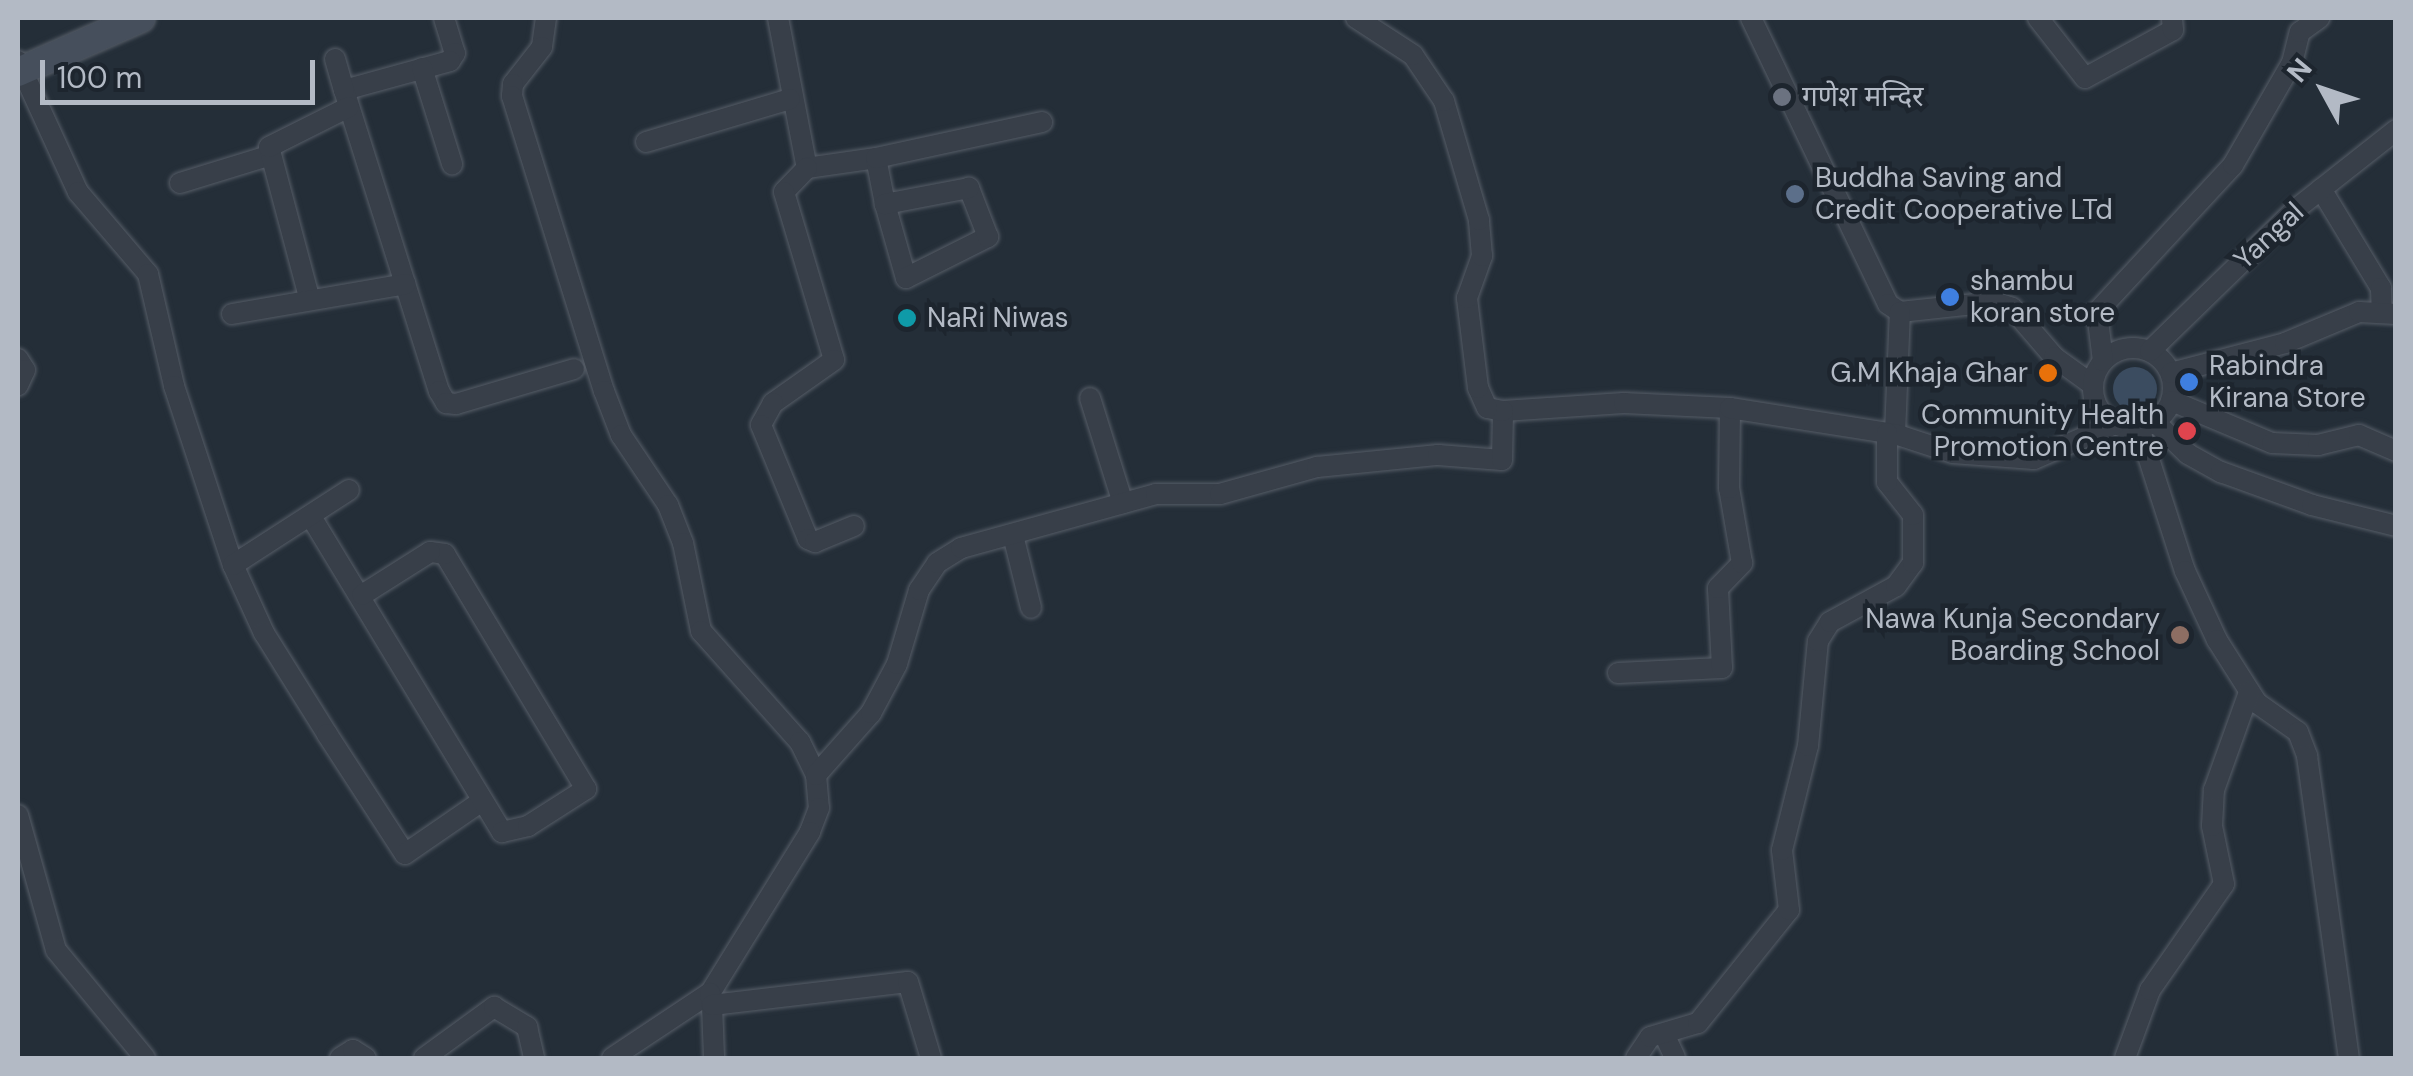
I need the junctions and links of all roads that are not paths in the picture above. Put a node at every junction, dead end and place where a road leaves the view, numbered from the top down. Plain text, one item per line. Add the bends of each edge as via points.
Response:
1 (141, 18) edge
2 (444, 18) edge
3 (546, 18) edge
4 (778, 18) edge
5 (1356, 18) edge
6 (1751, 18) edge
7 (2038, 18) edge
8 (2172, 18) edge
9 (2318, 18) edge
10 (2296, 25) edge
11 (335, 59) dead end
12 (19, 68) edge
13 (422, 68) junction
14 (790, 98) junction
15 (346, 99) junction
16 (1042, 122) dead end
17 (2396, 130) edge
18 (646, 142) dead end
19 (268, 156) junction
20 (876, 158) junction
21 (452, 164) dead end
22 (808, 168) junction
23 (180, 183) dead end
24 (2321, 189) junction
25 (885, 204) junction
26 (405, 284) junction
27 (308, 297) junction
28 (1900, 312) junction
29 (2389, 313) edge
30 (232, 314) dead end
31 (2150, 351) junction
32 (18, 358) edge
33 (2103, 362) junction
34 (574, 369) dead end
35 (2171, 373) junction
36 (18, 385) edge
37 (2093, 385) junction
38 (1090, 398) dead end
39 (2172, 401) junction
40 (1730, 408) junction
41 (1503, 411) junction
42 (2115, 424) junction
43 (2147, 425) junction
44 (1891, 434) junction
45 (2396, 451) edge
46 (349, 490) dead end
47 (1124, 503) junction
48 (312, 520) junction
49 (854, 526) dead end
50 (2396, 526) edge
51 (1013, 535) junction
52 (233, 565) junction
53 (362, 595) junction
54 (1030, 608) dead end
55 (1618, 674) dead end
56 (2249, 692) junction
57 (816, 774) junction
58 (482, 800) junction
59 (18, 815) edge
60 (711, 999) junction
61 (1664, 1034) junction
62 (144, 1058) edge
63 (340, 1058) edge
64 (366, 1058) edge
65 (424, 1058) edge
66 (534, 1058) edge
67 (612, 1058) edge
68 (714, 1058) edge
69 (931, 1058) edge
70 (1636, 1058) edge
71 (1675, 1058) edge
72 (2125, 1058) edge
73 (2349, 1058) edge

1 - 12 main road
2 - 13 street via 455,53
3 - 57 street via 542,48 513,84 512,96 604,391 621,435 668,505 701,631 800,742
4 - 14 street
5 - 41 street via 1414,56 1444,101 1479,220 1482,256 1468,298 1478,388 1487,408
6 - 28 street via 1830,170 1881,294
7 - 8 street via 2085,78 2173,30
9 - 10 street
10 - 33 street via 2292,63 2233,165 2097,312
11 - 15 street
12 - 52 street via 78,192 148,274 174,386
13 - 15 street
13 - 21 street
14 - 18 street
14 - 22 street
15 - 19 street via 275,140
15 - 26 street
16 - 20 street
17 - 24 street, Yangal
19 - 23 street
19 - 27 street
20 - 22 street
20 - 25 street
22 - 49 street via 784,192 834,360 773,403 760,425 808,538 815,542
24 - 29 street via 2381,288
24 - 31 street, Yangal
25 - 25 street via 906,278 988,237 969,188
26 - 27 street
26 - 34 street via 446,402
27 - 30 street
28 - 37 street via 1994,302 2012,308 2029,320 2054,357
28 - 44 street
29 - 35 street via 2359,312 2285,344
31 - 33 street via 2125,348
31 - 35 street
32 - 36 street via 24,370
33 - 37 street
35 - 39 street
37 - 42 street via 2098,408
38 - 47 street
39 - 43 street
39 - 45 street via 2272,443 2318,446 2358,435
40 - 41 street via 1624,402
40 - 44 street
40 - 55 street via 1729,488 1742,563 1718,588 1722,668
41 - 47 street via 1502,460 1438,455 1317,467 1220,494 1156,494
42 - 43 street
42 - 44 street via 2034,459 1953,453
43 - 50 street via 2221,472
43 - 56 street via 2185,571
44 - 61 street via 1887,482 1913,515 1913,563 1896,586 1830,622 1818,641 1808,746 1782,850 1789,910 1698,1023
46 - 48 street
47 - 51 street
48 - 52 street via 292,524
48 - 53 street
51 - 54 street
51 - 57 street via 961,548 937,563 919,590 897,664 871,713
52 - 58 street via 264,633 401,852
53 - 58 street
53 - 58 street via 430,552 445,554 586,790 506,835
56 - 72 street via 2214,790 2212,826 2224,884 2150,990
56 - 73 street via 2298,732 2307,756
57 - 60 street via 819,808 810,832
59 - 62 street via 56,950
60 - 67 street
60 - 68 street
60 - 69 street via 908,982
61 - 70 street via 1640,1044
61 - 71 street
63 - 64 street via 353,1050
65 - 66 street via 491,1007 525,1024

